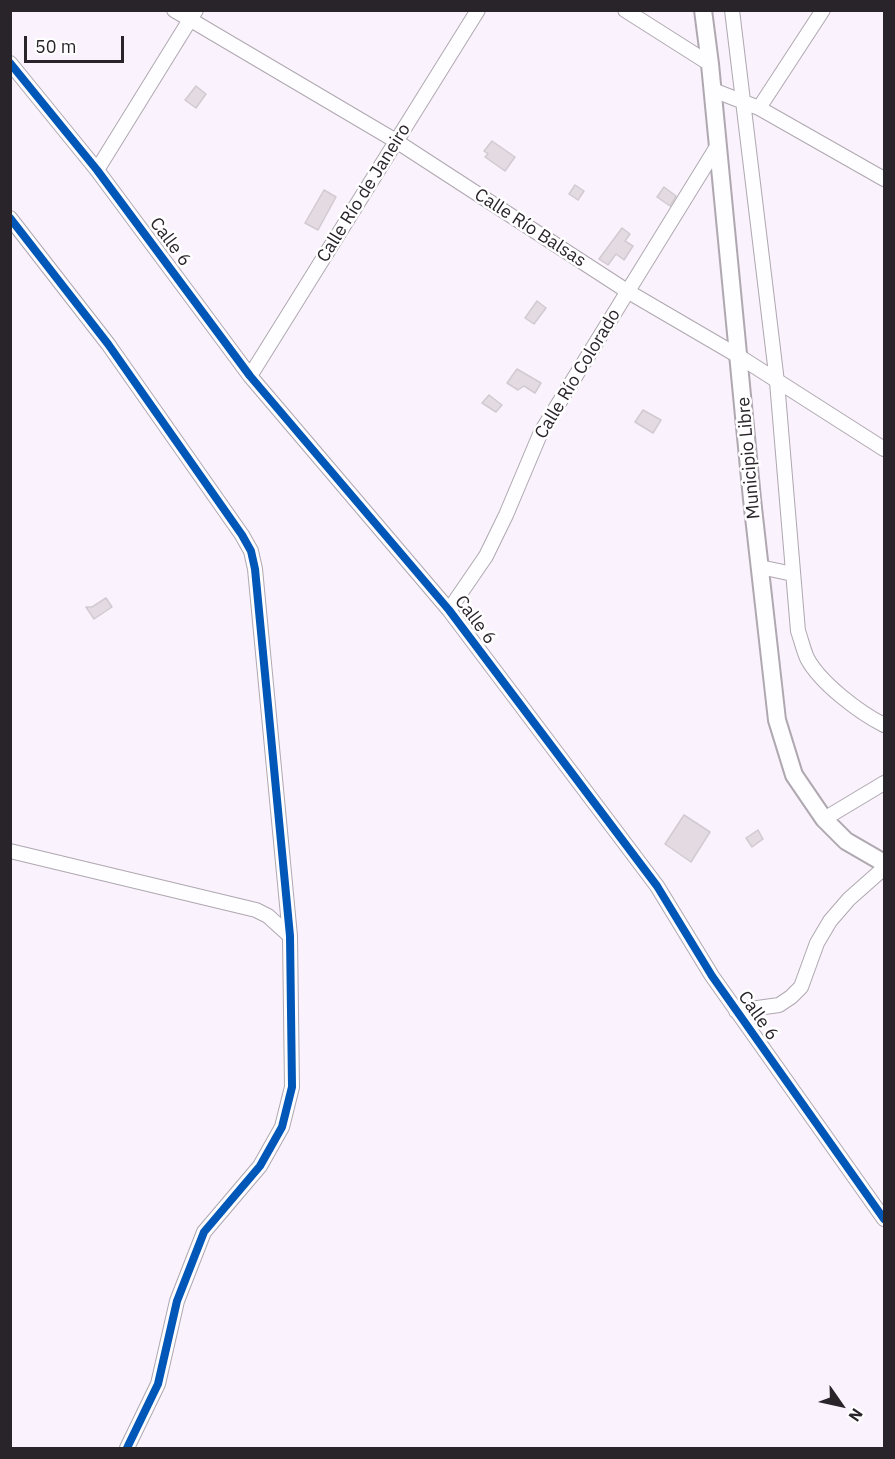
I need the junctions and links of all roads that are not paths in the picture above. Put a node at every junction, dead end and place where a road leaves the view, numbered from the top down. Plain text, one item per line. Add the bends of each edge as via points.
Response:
1 (174, 10) edge
2 (478, 10) edge
3 (624, 10) edge
4 (703, 10) edge
5 (732, 10) edge
6 (823, 10) edge
7 (193, 15) edge
8 (10, 63) edge
9 (710, 64) junction
10 (713, 90) junction
11 (742, 101) junction
12 (759, 108) junction
13 (396, 141) junction
14 (718, 145) junction
15 (97, 170) junction
16 (885, 179) edge
17 (10, 218) edge
18 (627, 291) junction
19 (740, 357) junction
20 (250, 376) junction
21 (777, 382) junction
22 (885, 449) edge
23 (760, 567) junction
24 (793, 574) junction
25 (449, 610) junction
26 (885, 725) edge
27 (885, 783) edge
28 (824, 819) junction
29 (10, 851) edge
30 (885, 863) edge
31 (885, 868) edge
32 (290, 936) junction
33 (736, 1011) junction
34 (885, 1219) edge
35 (128, 1449) edge

1 - 7 street, Calle Río Balsas
2 - 13 street, Calle Río de Janeiro
3 - 9 street
4 - 9 street, Municipio Libre
5 - 11 street
6 - 12 street
7 - 13 street, Calle Río Balsas
7 - 15 street
8 - 15 street, Calle 6
9 - 10 street, Municipio Libre
10 - 11 street
10 - 14 street, Municipio Libre
11 - 12 street
11 - 21 street
12 - 16 street
13 - 18 street, Calle Río Balsas
13 - 20 street, Calle Río de Janeiro
14 - 18 street, Calle Río Colorado
14 - 19 street, Municipio Libre
15 - 20 street, Calle 6
17 - 32 street via 108,344 251,551
18 - 19 street, Calle Río Balsas
18 - 25 street, Calle Río Colorado via 541,432 486,556
19 - 21 street, Calle Río Balsas
19 - 23 street, Municipio Libre
20 - 25 street, Calle 6
21 - 22 street, Calle Río Balsas
21 - 24 street
23 - 24 street
23 - 28 street, Municipio Libre via 777,720 794,775
24 - 26 street via 798,631 807,658 842,697
25 - 33 street, Calle 6 via 657,886
27 - 28 street
28 - 30 street, Municipio Libre via 846,841
29 - 32 street via 256,910
31 - 33 street via 830,921 817,943 801,987 792,997 779,1005
32 - 35 street via 292,1087 282,1127 260,1166 204,1232 177,1301 159,1384
33 - 34 street, Calle 6

